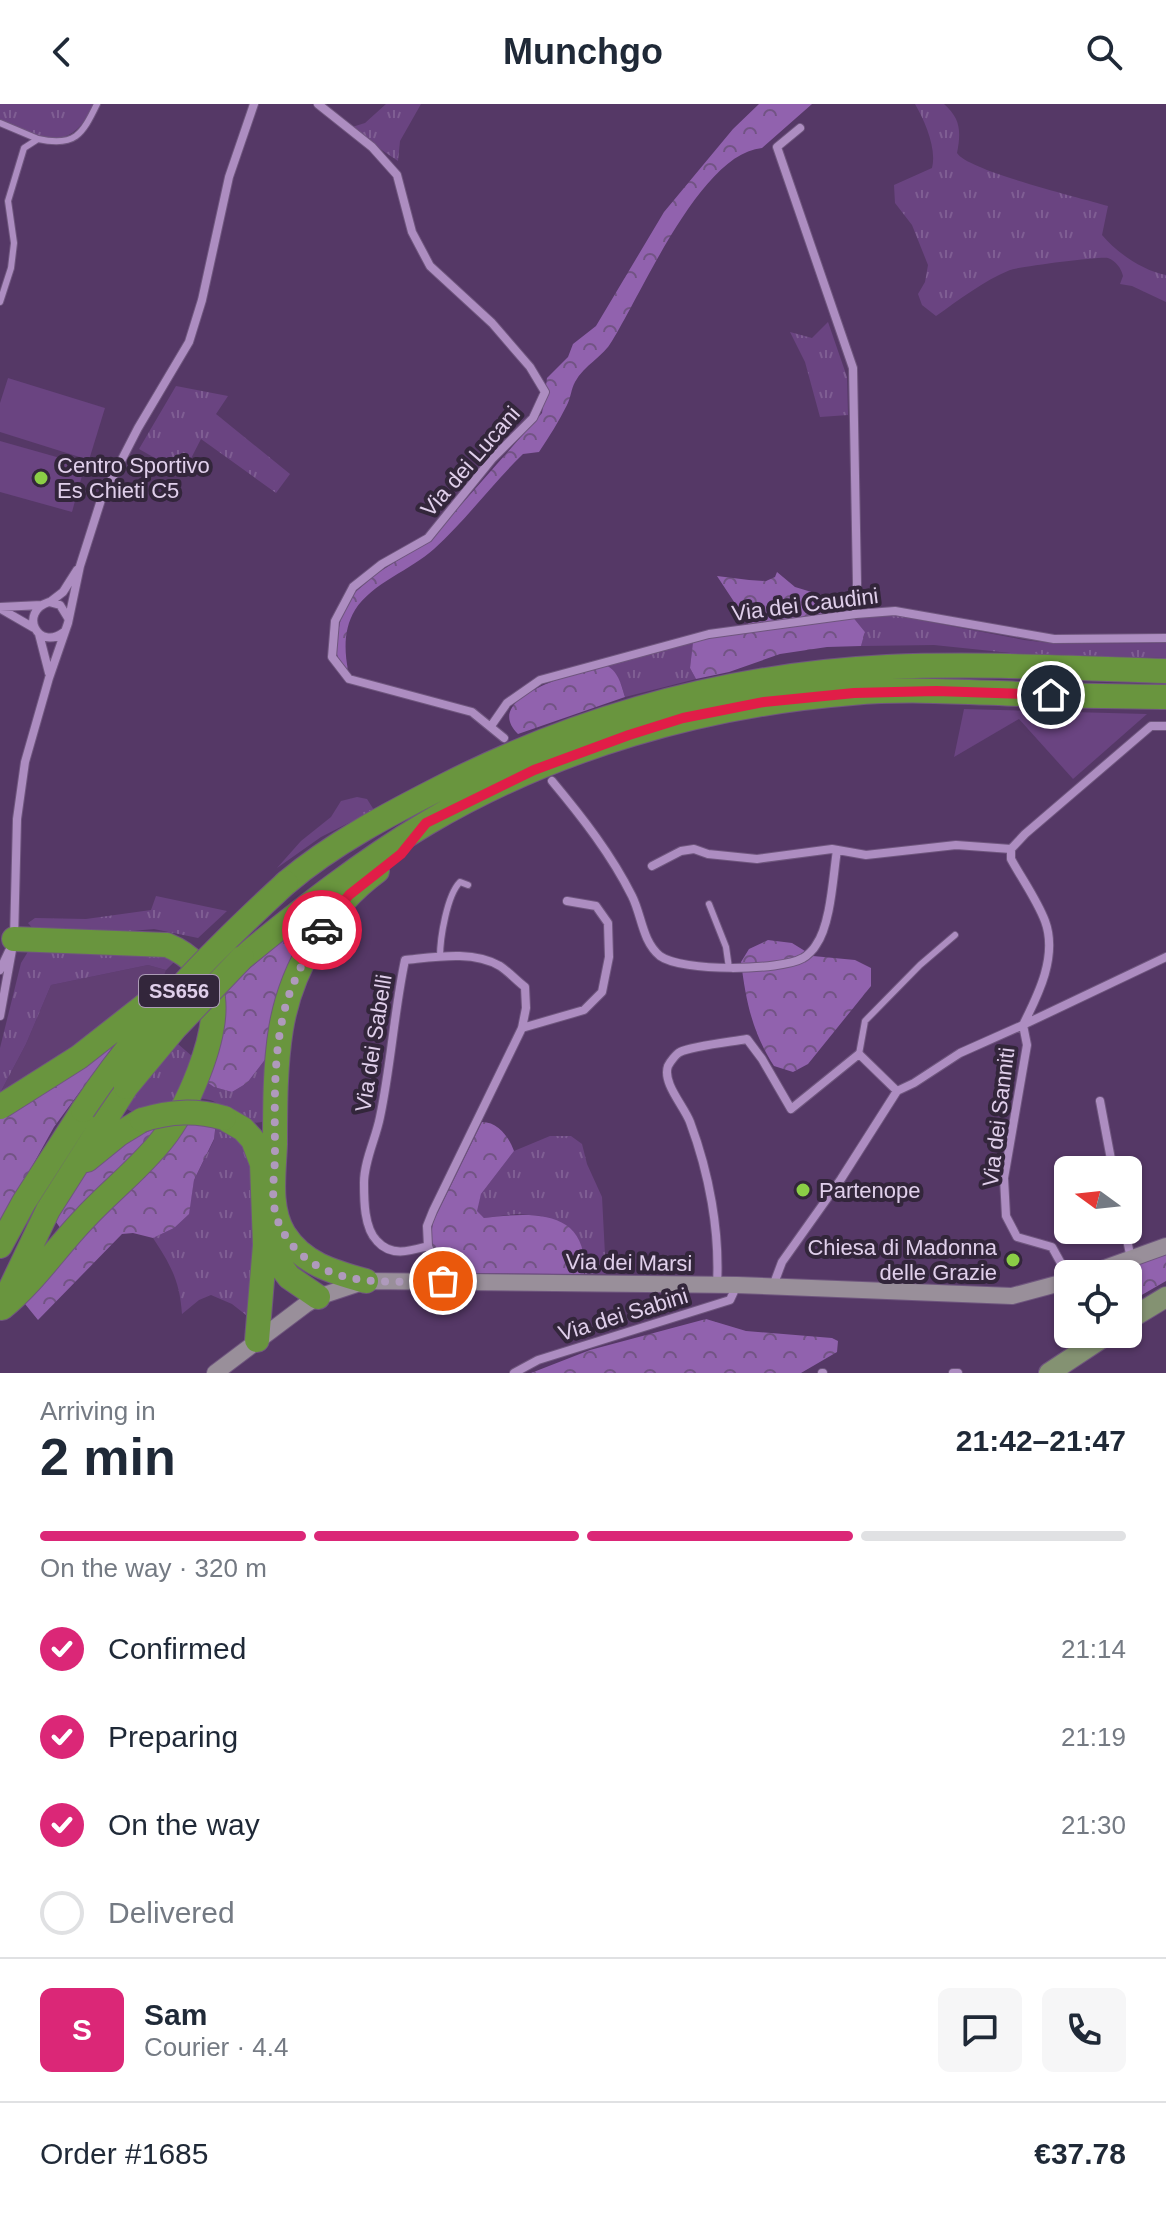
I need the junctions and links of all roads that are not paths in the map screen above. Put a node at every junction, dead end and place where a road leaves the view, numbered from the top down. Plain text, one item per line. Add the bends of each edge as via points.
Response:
1 (97, 104) edge
2 (254, 104) edge
3 (318, 104) edge
4 (0, 123) edge
5 (800, 128) dead end
6 (38, 139) junction
7 (0, 302) edge
8 (80, 566) junction
9 (46, 603) junction
10 (0, 608) edge
11 (856, 614) junction
12 (69, 619) junction
13 (37, 631) junction
14 (64, 632) junction
15 (1166, 638) edge
16 (1166, 671) edge
17 (49, 678) junction
18 (1166, 697) edge
19 (491, 726) junction
20 (1166, 726) edge
21 (504, 738) dead end
22 (552, 781) dead end
23 (426, 823) junction
24 (1011, 849) junction
25 (837, 850) junction
26 (652, 866) dead end
27 (468, 885) dead end
28 (567, 901) dead end
29 (709, 904) dead end
30 (955, 935) dead end
31 (14, 939) junction
32 (220, 943) junction
33 (440, 957) junction
34 (1166, 957) edge
35 (729, 968) junction
36 (0, 970) edge
37 (0, 1016) edge
38 (1023, 1025) junction
39 (522, 1028) junction
40 (859, 1054) junction
41 (897, 1091) junction
42 (1100, 1101) dead end
43 (0, 1107) edge
44 (1110, 1156) edge
45 (67, 1177) junction
46 (1128, 1244) edge
47 (265, 1245) junction
48 (0, 1246) edge
49 (428, 1246) junction
50 (1166, 1246) edge
51 (1131, 1259) junction
52 (1059, 1260) edge
53 (1128, 1260) edge
54 (366, 1281) junction
55 (443, 1281) junction
56 (1054, 1282) edge
57 (717, 1285) junction
58 (737, 1285) junction
59 (773, 1286) junction
60 (318, 1297) junction
61 (1166, 1297) edge
62 (1, 1310) edge
63 (1142, 1312) edge
64 (257, 1340) junction
65 (1087, 1348) edge
66 (215, 1373) edge
67 (514, 1373) edge
68 (1049, 1373) edge

1 - 6 lane via 85,127 71,139
2 - 8 street via 229,177 189,342 101,500
3 - 19 street, Via dei Lucani via 372,147 397,175 412,232 430,266 492,323 545,392 533,418 428,538 353,587 335,621 332,657 349,679 472,712
4 - 6 lane
5 - 11 street via 777,147 853,368
6 - 7 lane via 24,148 8,201 14,243
8 - 9 street via 63,592
8 - 12 street
9 - 10 street
9 - 12 street via 60,605
9 - 13 street via 35,612
10 - 13 street
11 - 15 street, Via dei Caudini via 895,611 1054,639
11 - 19 street, Via dei Caudini via 709,634 540,680 507,703
12 - 14 street
13 - 14 street via 55,638
13 - 17 street
14 - 17 street
16 - 32 highway, SS656, bridge via 887,667 774,678 684,695 572,729 493,762 346,841 286,883
17 - 31 street via 21,791
18 - 23 highway, SS656 via 936,691 764,702 683,718 580,751
19 - 21 street, Via dei Lucani
20 - 24 street via 1151,726
22 - 35 street via 587,822 633,897 648,942 661,957 685,966
23 - 45 highway, SS656, bridge via 332,885 242,958 126,1087
23 - 54 highway via 401,854 329,918 287,1002 280,1038 276,1214 283,1232 308,1260
24 - 25 street via 956,845 866,855
24 - 38 street via 1011,859 1046,923 1049,953 1042,988
25 - 26 street via 757,859 694,849
25 - 35 street via 816,945 803,958
27 - 33 lane via 460,882 453,892
28 - 39 street via 596,906 608,923 602,992 584,1010
29 - 35 lane
30 - 40 lane via 865,1021
31 - 36 street
31 - 37 street
31 - 62 highway via 167,945 203,971 213,1013 194,1088 164,1138
32 - 43 highway, bridge via 111,1034
32 - 48 highway, SS656, bridge via 83,1110
33 - 39 street, Via dei Sabelli via 479,958 500,966 525,987
33 - 49 street, Via dei Sabelli via 405,960 380,1118 364,1180 374,1239 387,1250
34 - 38 street
38 - 41 street via 960,1053
38 - 52 street, Via dei Sanniti via 1027,1045 1004,1178 1006,1216 1017,1237 1052,1247
39 - 49 street, Via dei Sabelli via 433,1211
40 - 41 street
40 - 57 street via 791,1109 747,1039 679,1053 669,1065 666,1076 703,1157 715,1229
41 - 59 street via 782,1262
42 - 44 street
45 - 47 highway, bridge via 142,1120 175,1112 224,1118 243,1129 259,1150
45 - 62 highway, SS656
46 - 51 street
47 - 60 highway via 289,1277
47 - 64 highway
49 - 55 street
50 - 51 main road
51 - 53 main road
54 - 55 main road, Via dei Marsi
54 - 60 main road, Via dei Marsi
55 - 57 main road, Via dei Marsi
56 - 59 main road, Via dei Marsi via 1012,1296
57 - 58 main road, Via dei Marsi
58 - 59 main road, Via dei Marsi
58 - 67 street, Via dei Sabini via 730,1300 538,1360
60 - 64 main road, Via dei Marsi
61 - 63 main road
64 - 66 main road, Via dei Marsi
65 - 68 main road

